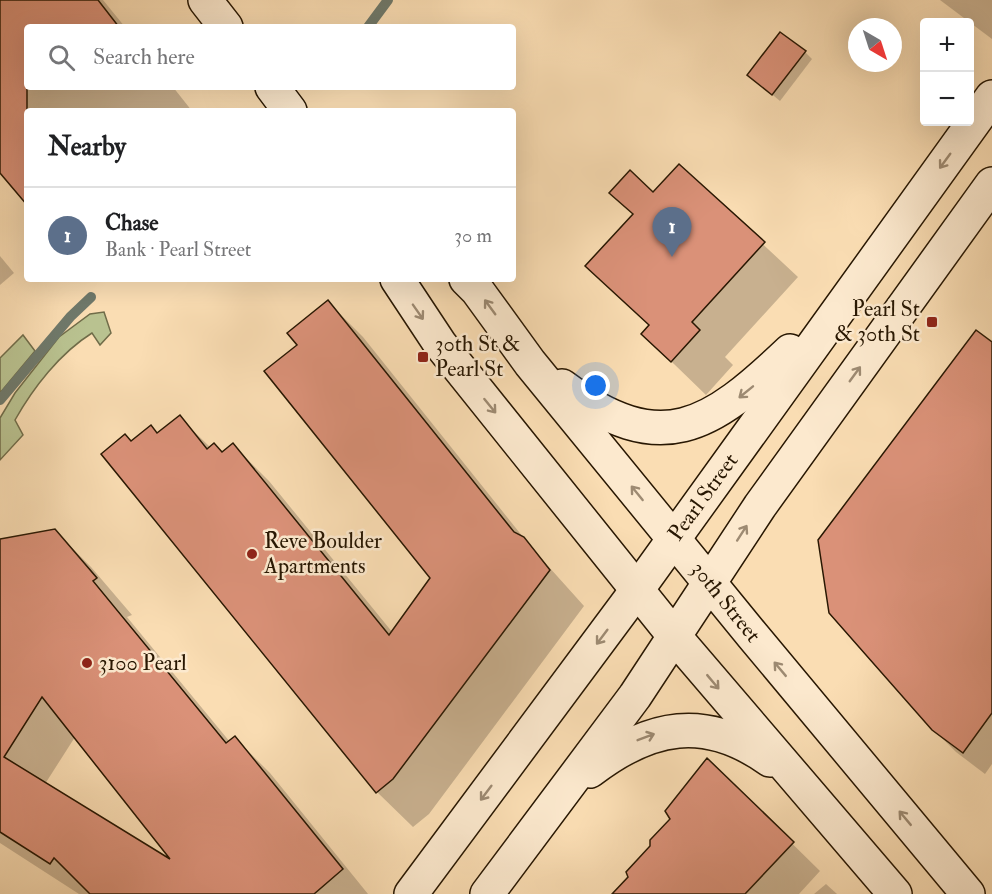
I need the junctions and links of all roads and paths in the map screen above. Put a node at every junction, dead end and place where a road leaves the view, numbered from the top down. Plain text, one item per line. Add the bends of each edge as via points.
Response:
1 (205, 0) edge
2 (224, 24) edge
3 (274, 90) edge
4 (992, 97) edge
5 (288, 108) edge
6 (992, 184) edge
7 (399, 282) edge
8 (469, 282) edge
9 (849, 294) junction
10 (530, 363) junction
11 (674, 538) junction
12 (710, 582) junction
13 (637, 590) junction
14 (675, 637) junction
15 (793, 777) junction
16 (563, 792) junction
17 (411, 894) edge
18 (487, 894) edge
19 (895, 894) edge
20 (968, 894) edge

1 - 2 main road
3 - 5 main road
4 -> 9 main road, Pearl Street
12 -> 6 main road via 760,506
7 -> 13 main road via 440,344
10 -> 8 main road, 30th Street
9 -> 10 main road via 747,392 709,417 688,425 653,428 620,420 591,406
9 - 11 main road, Pearl Street
11 -> 10 main road, 30th Street
11 - 12 main road, 30th Street
11 - 13 main road, Pearl Street
12 - 14 main road
20 -> 12 main road, 30th Street
13 - 14 main road
13 -> 17 main road, Pearl Street
14 -> 15 main road
14 - 16 main road
16 -> 15 main road via 624,747 672,730 727,737
15 - 19 main road
16 - 18 main road

